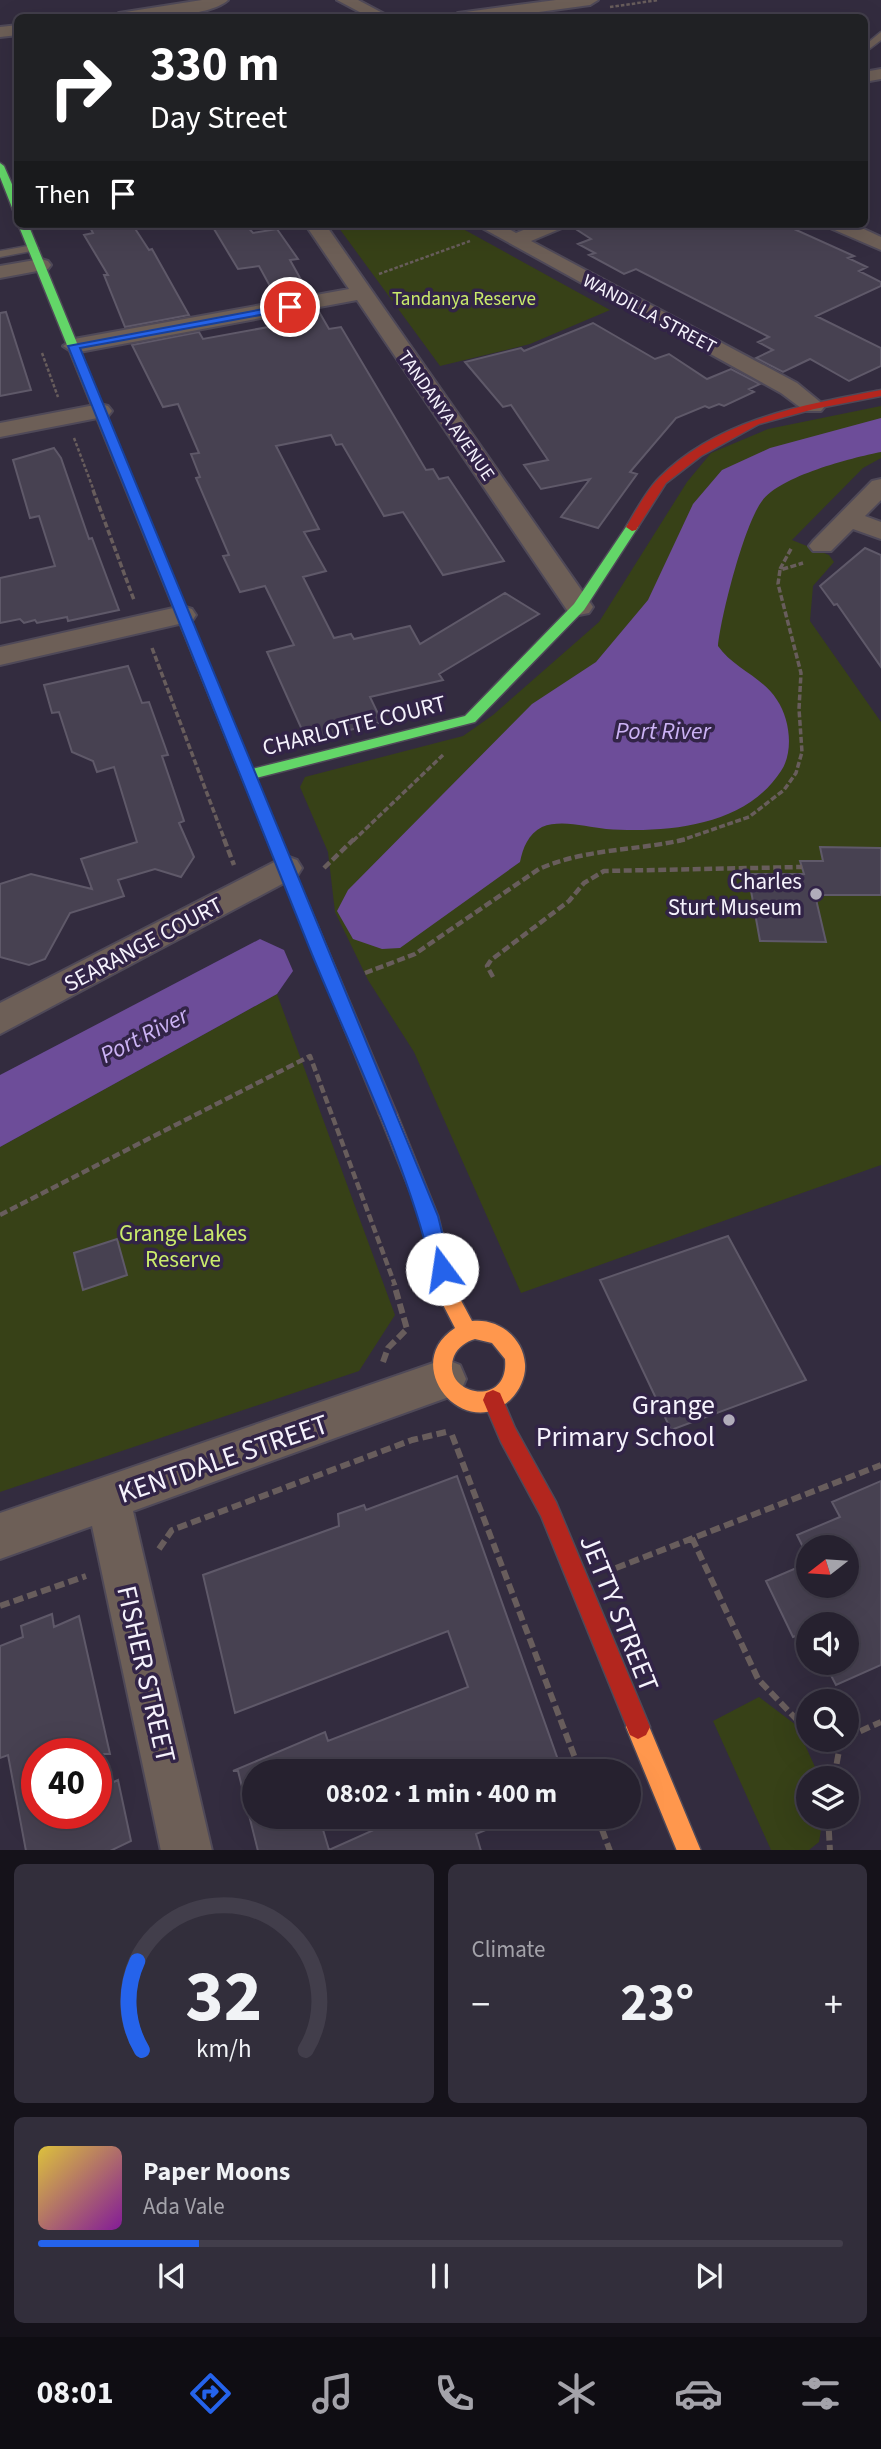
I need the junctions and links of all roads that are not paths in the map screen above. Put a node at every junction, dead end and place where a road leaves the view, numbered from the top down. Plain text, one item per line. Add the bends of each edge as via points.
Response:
1 (220, 0) edge
2 (345, 0) edge
3 (590, 0) edge
4 (568, 1) edge
5 (147, 14) edge
6 (376, 14) edge
7 (484, 14) edge
8 (881, 35) edge
9 (868, 47) edge
10 (0, 166) edge
11 (14, 200) edge
12 (25, 228) edge
13 (318, 228) edge
14 (527, 228) edge
15 (846, 228) edge
16 (499, 232) edge
17 (881, 244) edge
18 (0, 254) edge
19 (37, 257) junction
20 (0, 272) edge
21 (359, 288) junction
22 (74, 346) junction
23 (881, 393) edge
24 (813, 406) junction
25 (100, 411) junction
26 (0, 429) edge
27 (881, 486) edge
28 (849, 519) junction
29 (881, 531) edge
30 (821, 545) road end
31 (579, 607) junction
32 (182, 615) junction
33 (0, 656) edge
34 (249, 775) junction
35 (286, 868) junction
36 (0, 1020) edge
37 (467, 1332) junction
38 (445, 1379) junction
39 (493, 1400) junction
40 (108, 1497) junction
41 (0, 1536) edge
42 (187, 1850) edge
43 (690, 1850) edge

1 - 5 street
2 - 6 street
3 - 4 street
4 - 7 street
8 - 9 lane
10 - 11 street
12 - 19 street
13 - 21 street, TANDANYA AVENUE
14 - 16 street
15 - 17 street
16 - 24 street, WANDILLA STREET via 789,388
18 - 19 lane
19 - 20 street
19 - 22 street
21 - 22 street
21 - 31 street, TANDANYA AVENUE
22 - 25 street
23 - 24 street, CHARLOTTE COURT
24 - 31 street, CHARLOTTE COURT via 755,422 663,481
25 - 26 street
25 - 32 street
27 - 28 street
28 - 29 street
28 - 30 street
31 - 34 street, CHARLOTTE COURT via 470,719
32 - 33 street
32 - 34 street
34 - 35 street
35 - 36 street, SEARANGE COURT
35 - 37 street via 424,1203 448,1295
37 - 38 street via 448,1346 442,1368
37 - 39 street via 479,1330 503,1338 516,1360 512,1384
38 - 39 street via 451,1389 470,1401
38 - 40 street, KENTDALE STREET
39 - 43 street, JETTY STREET via 549,1509
40 - 41 street, KENTDALE STREET
40 - 42 street, FISHER STREET

